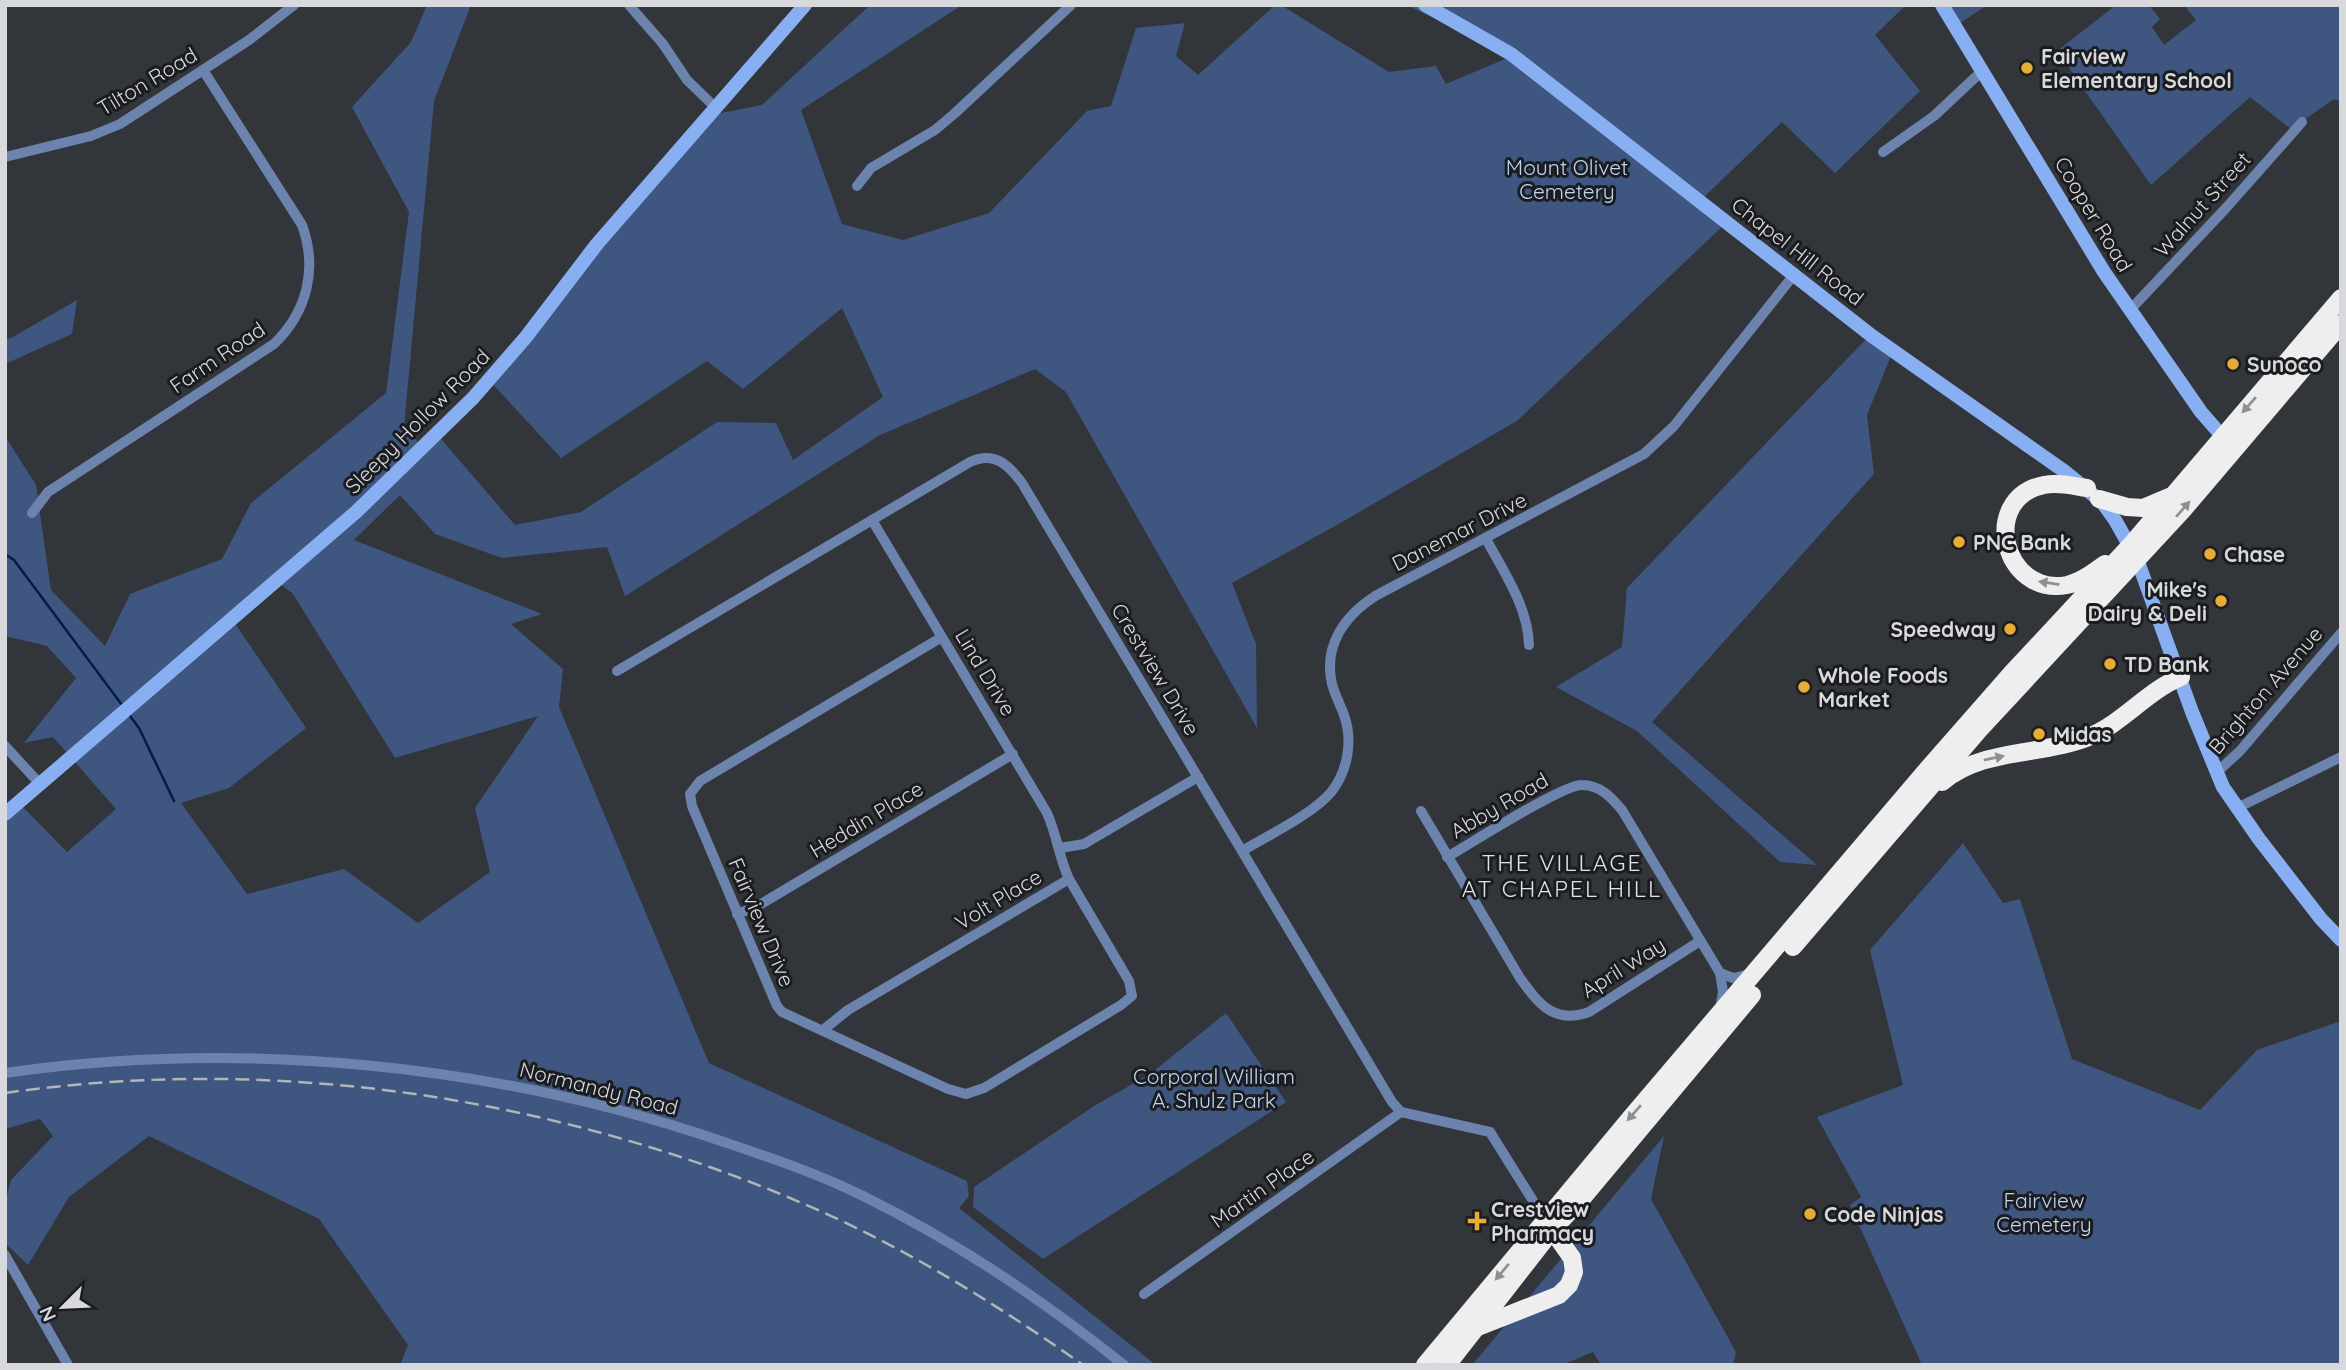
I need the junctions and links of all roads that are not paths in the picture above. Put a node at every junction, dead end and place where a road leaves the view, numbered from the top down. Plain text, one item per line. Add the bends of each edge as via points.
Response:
1 (294, 5) edge
2 (629, 5) edge
3 (805, 5) edge
4 (1071, 5) edge
5 (1425, 5) edge
6 (1942, 5) edge
7 (204, 70) junction
8 (1982, 71) junction
9 (717, 109) junction
10 (2302, 121) dead end
11 (1883, 152) dead end
12 (5, 157) edge
13 (858, 186) dead end
14 (1793, 276) junction
15 (2341, 298) edge
16 (2130, 310) junction
17 (2339, 328) edge
18 (2222, 436) junction
19 (2093, 494) junction
20 (2172, 495) junction
21 (32, 513) dead end
22 (872, 520) junction
23 (1486, 539) junction
24 (2134, 552) junction
25 (2341, 633) edge
26 (942, 637) junction
27 (1529, 646) dead end
28 (617, 671) dead end
29 (2181, 677) junction
30 (5, 746) edge
31 (1013, 754) junction
32 (2341, 757) edge
33 (2217, 772) junction
34 (1198, 777) junction
35 (40, 784) junction
36 (1915, 804) junction
37 (2237, 808) junction
38 (1420, 811) dead end
39 (5, 814) edge
40 (1060, 848) junction
41 (1242, 852) junction
42 (1447, 857) junction
43 (1069, 880) junction
44 (737, 914) junction
45 (2341, 940) edge
46 (1700, 941) junction
47 (1757, 971) junction
48 (1720, 973) junction
49 (1718, 1016) junction
50 (823, 1030) junction
51 (5, 1073) edge
52 (1401, 1112) junction
53 (1549, 1224) junction
54 (5, 1255) edge
55 (1144, 1294) dead end
56 (1478, 1327) junction
57 (1448, 1364) edge
58 (68, 1365) edge
59 (1124, 1365) edge
60 (1425, 1365) edge

1 - 7 street, Tilton Road
2 - 9 street via 687,80
3 - 9 street, Sleepy Hollow Road
4 - 13 street via 954,114 871,168
5 - 14 street, Chapel Hill Road via 1511,54
6 - 8 street, Cooper Road
7 - 12 street, Tilton Road via 112,128
7 - 21 street, Farm Road via 302,225 310,265 303,302 274,344 48,492
8 - 11 street via 1934,116
8 - 16 street, Cooper Road
9 - 35 street, Sleepy Hollow Road via 597,244 473,398 356,512
10 - 16 street, Walnut Street
14 - 19 street, Chapel Hill Road
14 - 23 street, Danemar Drive via 1652,448
15 -> 18 highway
16 - 18 street, Cooper Road
24 -> 17 highway via 2182,511
18 - 20 highway
19 - 20 highway via 2143,508
19 - 24 street, Chapel Hill Road
24 -> 19 highway via 2067,584 2034,580 2015,565 2005,535 2008,515 2017,501 2042,485
20 - 24 highway
22 - 26 street, Lind Drive
22 - 28 street, Crestview Drive
22 - 34 street, Crestview Drive via 978,458 1007,464
23 - 27 street via 1524,613
23 - 41 street, Danemar Drive via 1377,595 1344,622 1330,664 1348,728 1342,775 1319,804
24 - 29 street, Chapel Hill Road
24 - 36 highway
24 - 47 highway via 2002,684
25 - 33 street, Brighton Avenue
26 - 31 street, Lind Drive
26 - 44 street, Fairview Drive via 700,782 690,794
29 - 33 street, Chapel Hill Road
36 -> 29 highway via 1951,774 1976,761 2066,744 2105,729 2149,694
30 - 35 street
31 - 40 street, Lind Drive via 1047,813
31 - 44 street, Heddin Place
32 - 37 street
33 - 37 street, Chapel Hill Road
34 - 40 street, Volt Place via 1084,844
34 - 41 street, Crestview Drive
35 - 39 street, Sleepy Hollow Road
36 - 53 highway via 1584,1196
37 - 45 street, Chapel Hill Road
38 - 42 street, April Way
40 - 43 street, Volt Place
41 - 52 street, Crestview Drive
42 - 46 street, Abby Road via 1570,786 1594,786 1622,810
42 - 46 street, April Way via 1520,978 1551,1012 1589,1012
43 - 50 street, Volt Place via 848,1010
43 - 50 street, Fairview Drive via 1129,981 1132,996 1121,1005 966,1094
44 - 50 street, Fairview Drive via 777,1006
46 - 48 street, Abby Road
47 - 48 street via 1733,978
47 - 49 highway
48 - 49 street via 1723,992
49 -> 53 highway
51 - 59 street, Normandy Road via 152,1060 331,1063 446,1075 603,1106 740,1147 860,1194 1018,1285
52 - 53 street via 1490,1132
52 - 55 street, Martin Place
53 - 56 highway
53 - 56 highway via 1572,1258 1574,1272 1569,1284 1559,1295
53 -> 60 highway
54 - 58 street
56 - 57 highway

